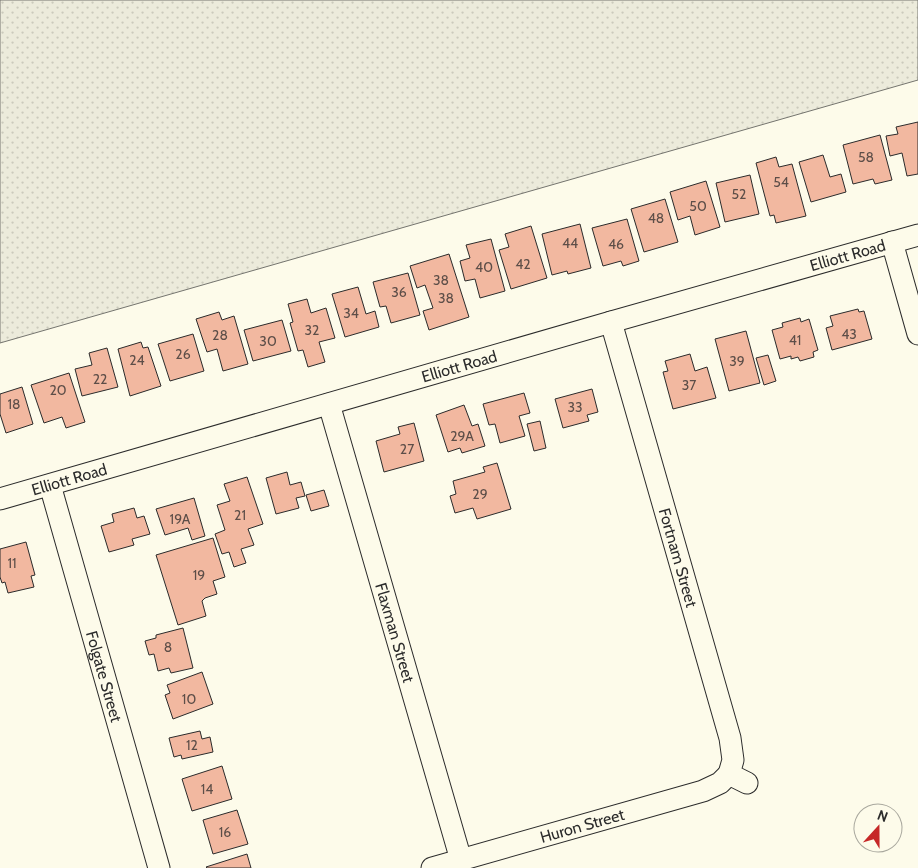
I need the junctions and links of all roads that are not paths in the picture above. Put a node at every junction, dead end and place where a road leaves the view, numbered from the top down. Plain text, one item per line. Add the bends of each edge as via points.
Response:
1 (918, 235) edge
2 (892, 242) junction
3 (611, 322) junction
4 (918, 334) edge
5 (330, 404) junction
6 (50, 485) junction
7 (0, 499) edge
8 (738, 779) joint
9 (461, 860) junction
10 (159, 868) edge
11 (432, 868) edge

1 - 2 street, Elliott Road
2 - 3 street, Elliott Road
2 - 4 street
3 - 5 street, Elliott Road
3 - 8 street, Fortnam Street via 730,738
5 - 6 street, Elliott Road
5 - 9 street, Flaxman Street
6 - 7 street, Elliott Road
6 - 10 street, Folgate Street
8 - 9 street, Huron Street
9 - 11 street, Huron Street

